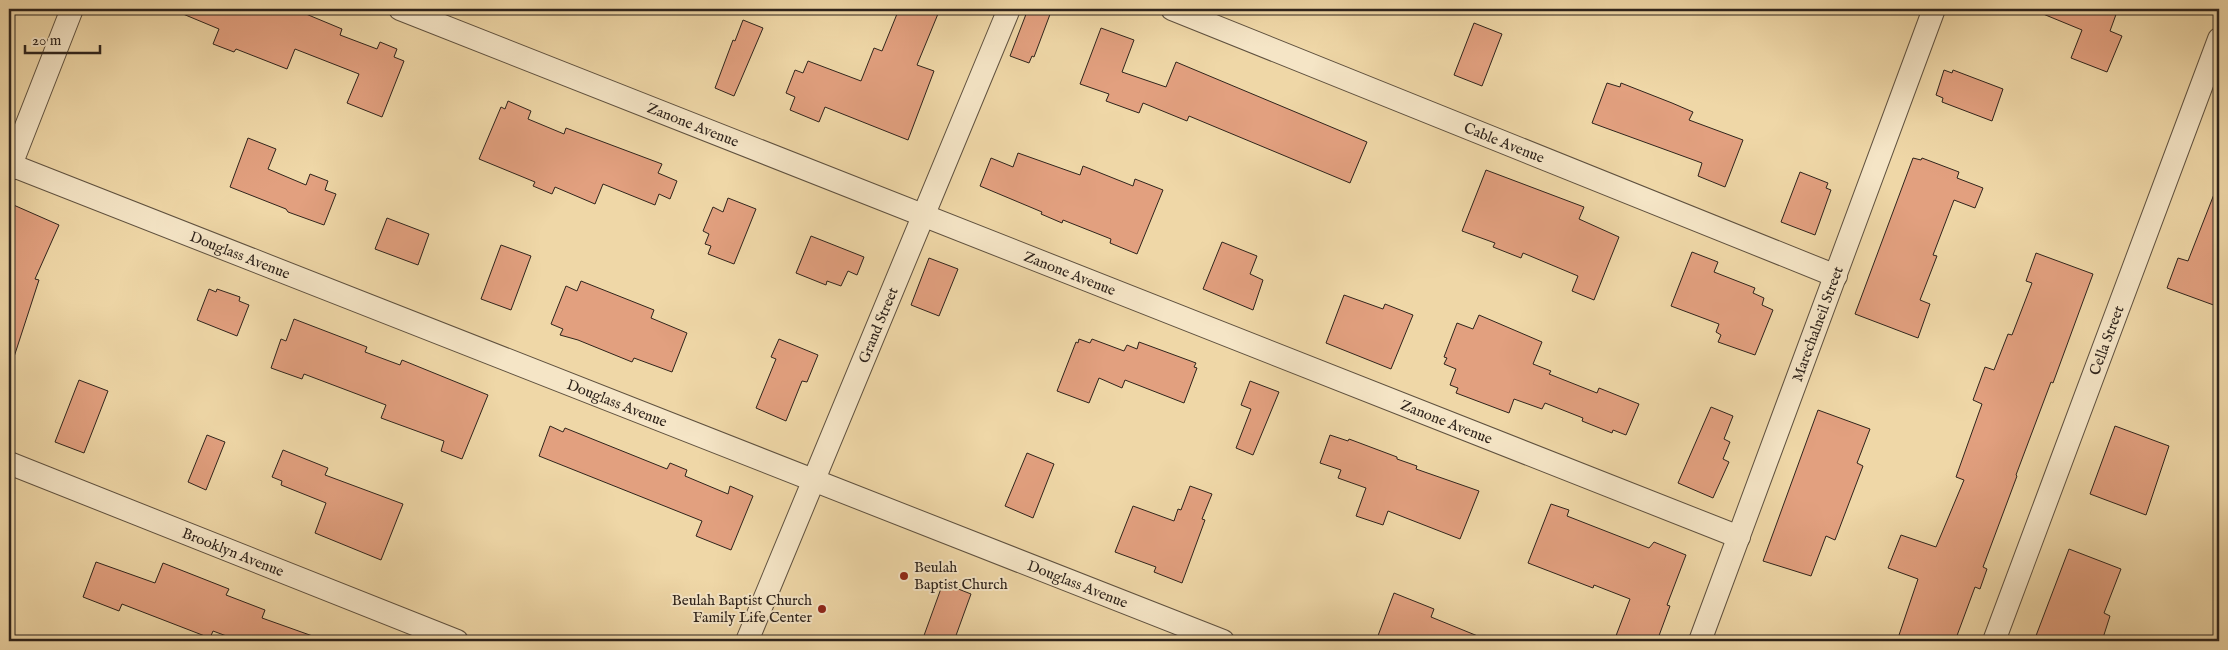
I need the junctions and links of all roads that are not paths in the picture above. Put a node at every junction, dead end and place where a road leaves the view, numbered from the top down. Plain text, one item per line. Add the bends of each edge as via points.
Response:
1 (72, 9) edge
2 (400, 9) edge
3 (1009, 9) edge
4 (1172, 9) edge
5 (1934, 9) edge
6 (2219, 39) edge
7 (10, 168) edge
8 (923, 216) junction
9 (1836, 276) junction
10 (9, 463) edge
11 (814, 479) junction
12 (1739, 537) junction
13 (457, 641) edge
14 (747, 641) edge
15 (1223, 641) edge
16 (1700, 641) edge
17 (1994, 641) edge

1 - 7 street
2 - 8 street, Zanone Avenue
3 - 8 street, Grand Street
4 - 9 street, Cable Avenue
5 - 9 street, Marechalneil Street
6 - 17 street, Cella Street
7 - 11 street, Douglass Avenue
8 - 11 street, Grand Street
8 - 12 street, Zanone Avenue
9 - 12 street, Marechalneil Street
10 - 13 street, Brooklyn Avenue
11 - 14 street, Grand Street
11 - 15 street, Douglass Avenue
12 - 16 street, Marechalneil Street

